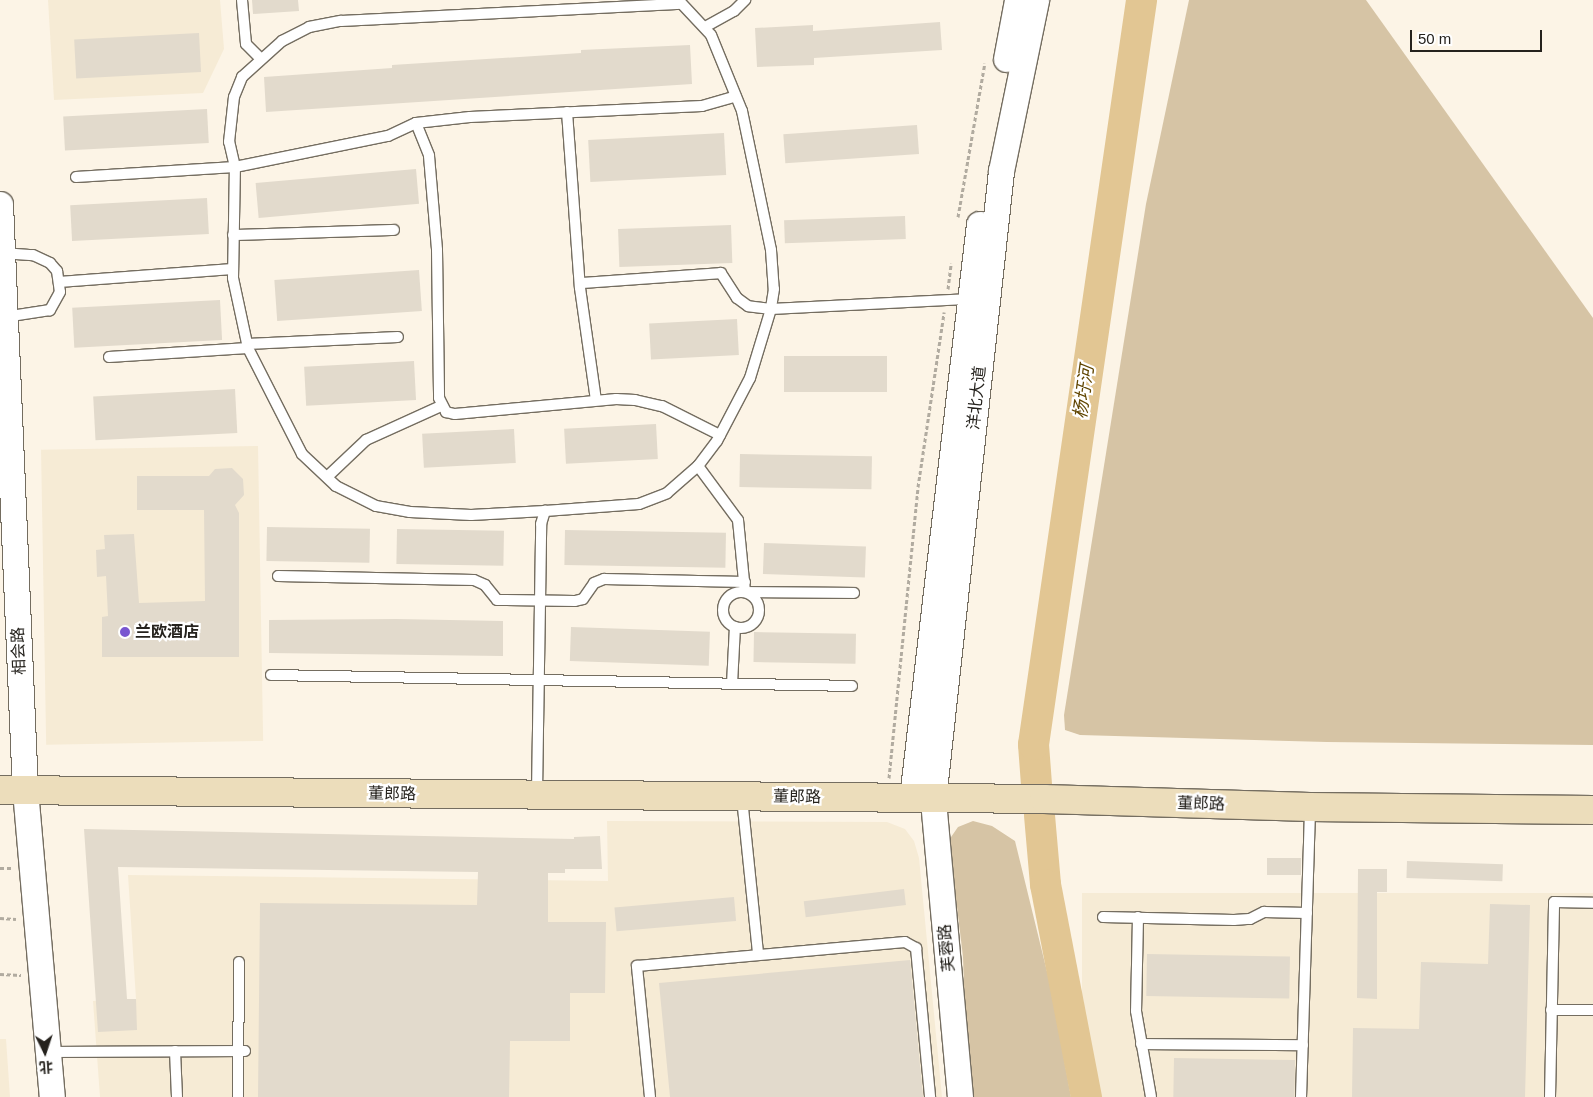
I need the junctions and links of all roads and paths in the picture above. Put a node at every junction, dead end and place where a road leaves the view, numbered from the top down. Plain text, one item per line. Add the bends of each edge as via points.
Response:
1 (242, 0) edge
2 (746, 0) edge
3 (1017, 0) edge
4 (1036, 0) edge
5 (734, 5) edge
6 (704, 27) junction
7 (261, 58) junction
8 (986, 58) dead end
9 (736, 96) junction
10 (567, 112) junction
11 (416, 123) junction
12 (235, 167) junction
13 (76, 177) dead end
14 (0, 204) edge
15 (957, 223) dead end
16 (394, 230) dead end
17 (233, 235) junction
18 (2, 253) junction
19 (952, 262) dead end
20 (233, 269) junction
21 (59, 282) junction
22 (580, 283) junction
23 (967, 299) junction
24 (771, 308) junction
25 (4, 317) junction
26 (398, 337) dead end
27 (248, 346) junction
28 (109, 358) dead end
29 (596, 400) junction
30 (441, 406) junction
31 (720, 435) junction
32 (698, 466) junction
33 (327, 477) junction
34 (545, 511) junction
35 (7, 551) edge
36 (278, 576) dead end
37 (745, 587) junction
38 (854, 593) dead end
39 (540, 601) junction
40 (735, 627) junction
41 (271, 675) dead end
42 (539, 680) junction
43 (732, 684) junction
44 (852, 686) dead end
45 (12, 790) edge
46 (537, 795) junction
47 (742, 797) junction
48 (911, 798) junction
49 (1310, 808) junction
50 (1593, 810) edge
51 (1593, 903) edge
52 (1307, 913) junction
53 (1102, 917) dead end
54 (1138, 918) junction
55 (758, 953) junction
56 (239, 962) dead end
57 (1551, 1010) junction
58 (1593, 1010) edge
59 (1141, 1044) junction
60 (1303, 1045) junction
61 (242, 1051) junction
62 (48, 1052) junction
63 (175, 1052) junction
64 (52, 1097) edge
65 (177, 1097) edge
66 (238, 1097) edge
67 (650, 1097) edge
68 (930, 1097) edge
69 (960, 1097) edge
70 (1151, 1097) edge
71 (1301, 1097) edge
72 (1550, 1097) edge

1 - 7 lane via 246,44
2 - 5 lane
3 - 23 street, 洋北大道
4 - 23 street, 洋北大道 via 1001,171
5 - 6 lane
6 - 7 lane via 682,4 673,2 341,21 309,27 282,41
6 - 9 lane via 721,56
7 - 12 lane via 242,77 234,98 229,142
8 - 15 path
9 - 10 lane via 702,106
9 - 24 lane via 771,250 774,289
10 - 11 lane via 470,116
10 - 22 lane
11 - 12 lane via 388,136
11 - 30 lane via 429,156 437,250
12 - 13 lane
12 - 17 lane
14 - 18 street, 相会路
16 - 17 lane
17 - 20 lane
18 - 21 lane via 34,255 50,262
18 - 25 street, 相会路
19 - 23 path
20 - 21 lane
20 - 27 lane
21 - 25 lane via 60,292 50,310
22 - 24 lane via 721,273 737,298 748,306
22 - 29 lane
23 - 24 lane
23 - 48 street, 洋北大道
23 - 48 path via 918,487
24 - 31 lane via 750,378
25 - 35 street, 相会路
26 - 27 lane
27 - 28 lane
27 - 33 lane via 302,454
29 - 30 lane via 455,414 446,412
29 - 31 lane via 635,400 662,406
30 - 33 lane via 366,440
31 - 32 lane
32 - 34 lane via 667,493 639,504
32 - 37 lane via 738,520
33 - 34 lane via 336,486 376,506 410,512 470,515
34 - 39 lane via 541,524
35 - 45 street, 相会路
36 - 39 lane via 474,580 485,585 497,600
37 - 38 lane
37 - 39 lane via 604,579 594,583 583,599
37 - 40 lane via 734,593 723,606 724,617
37 - 40 lane via 758,604 758,616 750,625
39 - 42 lane
40 - 43 lane
41 - 42 lane
42 - 43 lane
42 - 46 lane
43 - 44 lane
45 - 46 main road, 董郎路
45 - 62 street, 相会路
46 - 47 main road, 董郎路
47 - 48 main road, 董郎路
47 - 55 lane
48 - 49 main road, 董郎路
48 - 69 street, 芙蓉路
49 - 50 main road, 董郎路
49 - 52 lane
51 - 57 lane via 1554,902
52 - 54 lane via 1264,912 1250,919 1234,920
52 - 60 lane
53 - 54 lane
54 - 59 lane via 1136,1011
55 - 67 lane via 637,966
55 - 68 lane via 911,944 916,948
56 - 61 lane
57 - 58 lane
57 - 72 lane
59 - 60 lane
59 - 70 lane
60 - 71 lane
61 - 63 lane
61 - 66 lane
62 - 63 lane
62 - 64 street, 相会路
63 - 65 lane

